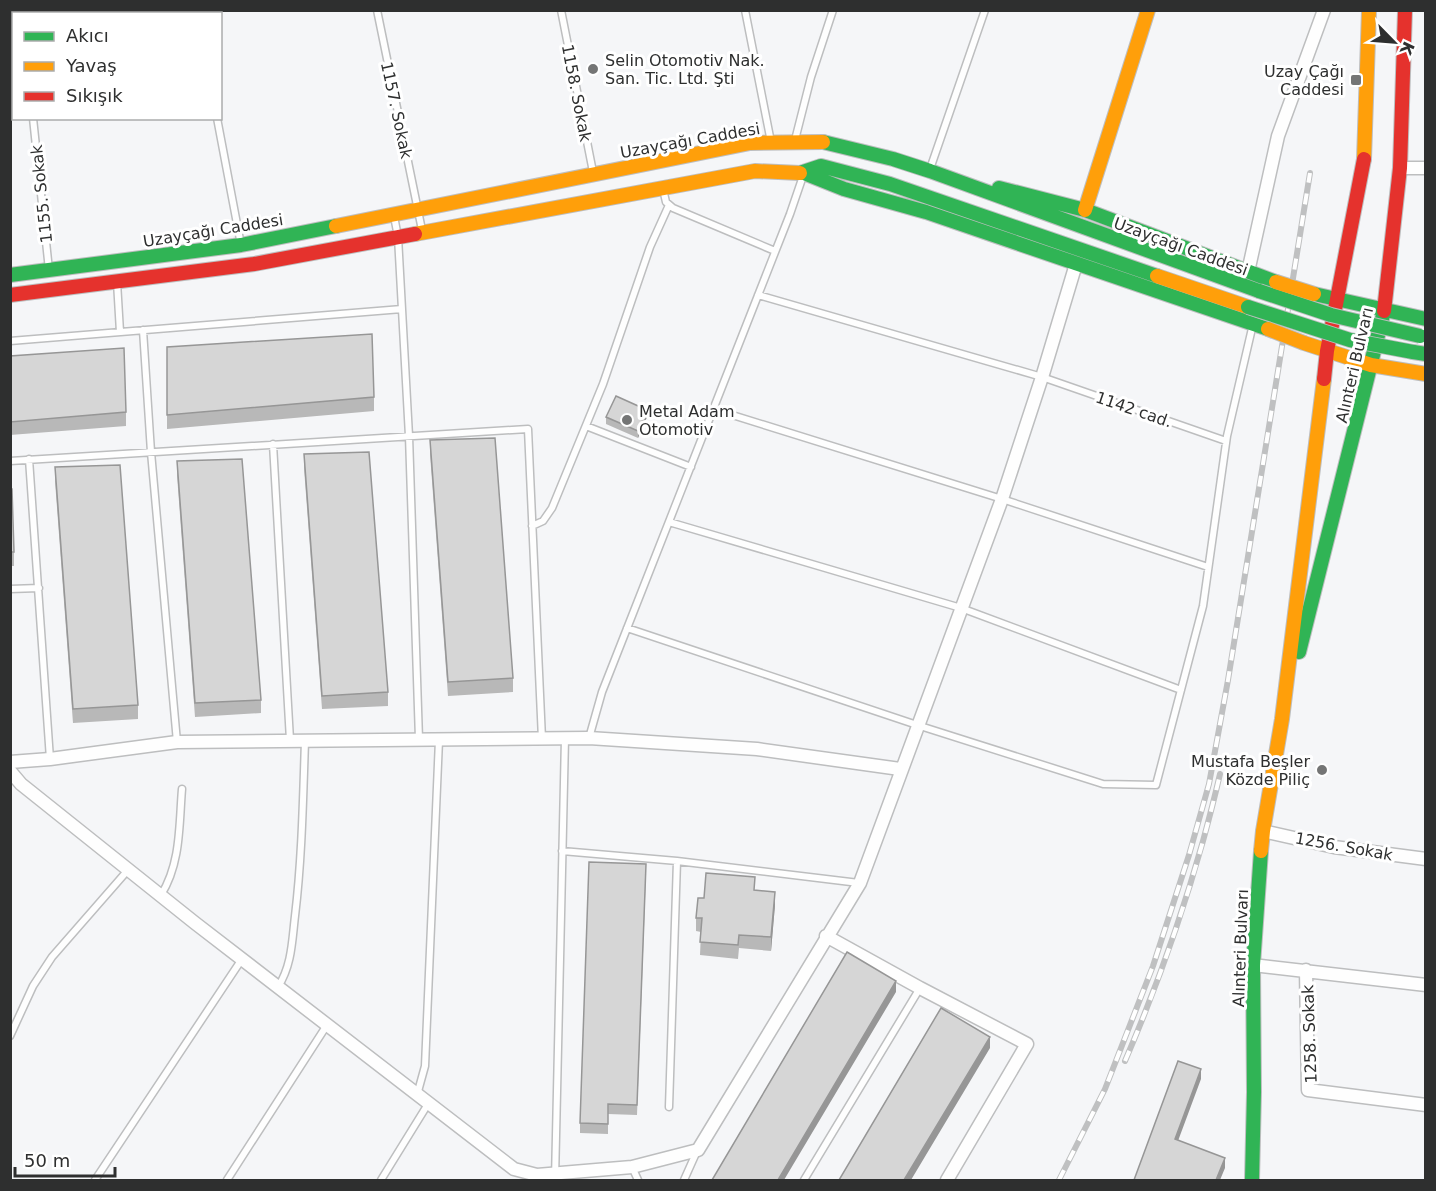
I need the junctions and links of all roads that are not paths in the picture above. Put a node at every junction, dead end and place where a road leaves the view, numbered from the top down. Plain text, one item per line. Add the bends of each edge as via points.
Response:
1 (377, 10) edge
2 (561, 10) edge
3 (745, 10) edge
4 (832, 10) edge
5 (984, 10) edge
6 (1148, 10) edge
7 (1324, 10) edge
8 (1369, 10) edge
9 (1404, 10) edge
10 (33, 120) edge
11 (217, 120) edge
12 (795, 142) junction
13 (771, 143) junction
14 (1400, 168) junction
15 (1425, 168) edge
16 (930, 171) junction
17 (804, 172) junction
18 (593, 175) junction
19 (663, 188) junction
20 (669, 205) junction
21 (418, 210) junction
22 (1085, 210) junction
23 (394, 215) junction
24 (422, 233) junction
25 (398, 237) junction
26 (241, 245) junction
27 (775, 251) junction
28 (1076, 264) junction
29 (49, 270) junction
30 (1248, 272) junction
31 (10, 275) edge
32 (117, 281) junction
33 (10, 295) edge
34 (758, 295) junction
35 (1338, 300) junction
36 (402, 309) junction
37 (1384, 311) junction
38 (1425, 319) edge
39 (1253, 324) junction
40 (143, 330) junction
41 (120, 332) junction
42 (1423, 336) edge
43 (10, 341) edge
44 (1327, 351) junction
45 (1419, 353) edge
46 (1371, 364) junction
47 (1425, 374) edge
48 (1042, 377) junction
49 (713, 410) junction
50 (586, 426) junction
51 (409, 436) junction
52 (1226, 441) junction
53 (273, 444) junction
54 (152, 452) junction
55 (29, 459) junction
56 (10, 461) edge
57 (691, 466) junction
58 (1002, 499) junction
59 (669, 522) junction
60 (532, 526) junction
61 (1208, 567) junction
62 (39, 588) junction
63 (10, 589) edge
64 (961, 608) junction
65 (627, 628) junction
66 (1181, 690) junction
67 (1282, 719) junction
68 (917, 726) junction
69 (565, 738) junction
70 (589, 738) junction
71 (542, 739) junction
72 (419, 740) junction
73 (439, 740) junction
74 (306, 741) junction
75 (177, 742) junction
76 (290, 742) junction
77 (50, 759) junction
78 (10, 762) edge
79 (900, 769) junction
80 (10, 771) edge
81 (182, 789) dead end
82 (1263, 831) junction
83 (562, 851) junction
84 (1425, 859) edge
85 (677, 861) junction
86 (129, 870) junction
87 (860, 883) junction
88 (161, 895) junction
89 (826, 936) junction
90 (242, 959) junction
91 (1253, 964) junction
92 (1306, 970) junction
93 (1425, 985) edge
94 (278, 987) junction
95 (920, 988) junction
96 (327, 1025) junction
97 (10, 1036) edge
98 (417, 1096) junction
99 (428, 1104) junction
100 (1425, 1105) edge
101 (669, 1107) dead end
102 (698, 1150) junction
103 (632, 1167) junction
104 (521, 1177) edge
105 (555, 1178) edge
106 (95, 1180) edge
107 (227, 1180) edge
108 (381, 1180) edge
109 (638, 1180) edge
110 (684, 1180) edge
111 (804, 1180) edge
112 (947, 1180) edge
113 (1252, 1180) edge

1 - 21 lane, 1157. Sokak
2 - 18 lane, 1158. Sokak
3 - 13 lane
4 - 12 lane
5 - 16 lane
6 - 22 main road
7 - 30 street via 1278,136
8 - 35 main road, Alınteri Bulvarı via 1364,166
9 - 14 main road, Alınteri Bulvarı
10 - 29 lane, 1155. Sokak
11 - 26 lane
12 - 13 main road, Uzayçağı Caddesi
12 - 16 main road, Uzayçağı Caddesi via 820,141
13 - 18 main road, Uzayçağı Caddesi
14 - 15 street
14 - 37 main road, Alınteri Bulvarı
16 - 22 main road
16 - 42 main road, Uzayçağı Caddesi, bridge via 1259,291 1332,315
17 - 19 main road, Uzayçağı Caddesi via 755,171
17 - 27 lane
17 - 28 main road via 843,189 926,212
17 - 45 main road, Uzayçağı Caddesi, bridge via 821,166 890,184 1350,340
18 - 21 main road, Uzayçağı Caddesi
19 - 20 lane via 663,198
19 - 24 main road, Uzayçağı Caddesi
20 - 27 lane
20 - 50 lane
21 - 23 main road, Uzayçağı Caddesi
21 - 24 lane, 1157. Sokak
22 - 30 main road
23 - 25 lane
23 - 26 main road, Uzayçağı Caddesi
24 - 25 main road, Uzayçağı Caddesi
25 - 32 main road, Uzayçağı Caddesi via 254,264
25 - 36 lane
26 - 29 main road, Uzayçağı Caddesi
27 - 34 lane
28 - 39 main road
28 - 48 street
29 - 31 main road, Uzayçağı Caddesi
30 - 35 main road, bridge
32 - 33 main road, Uzayçağı Caddesi
32 - 41 lane
34 - 48 lane, 1142 cad.
34 - 49 lane
35 - 37 main road
35 - 44 main road, Alınteri Bulvarı
36 - 40 lane
36 - 51 lane
37 - 38 main road
37 - 46 main road, Alınteri Bulvarı
39 - 44 main road, bridge
39 - 52 lane
40 - 41 lane
40 - 54 lane
41 - 43 lane
44 - 46 main road
44 - 67 main road, Alınteri Bulvarı
46 - 47 main road
46 - 67 main road, Alınteri Bulvarı
48 - 52 lane, 1142 cad.
48 - 58 street
49 - 57 lane
49 - 58 lane
50 - 57 lane
50 - 60 lane via 550,513
51 - 53 lane
51 - 60 lane via 528,429
51 - 72 lane
52 - 61 lane
53 - 54 lane
53 - 76 lane
54 - 55 lane
54 - 75 lane
55 - 56 lane
55 - 62 lane
57 - 59 lane
58 - 61 lane
58 - 64 street
59 - 64 lane
59 - 65 lane
60 - 71 lane
61 - 66 lane via 1203,606
62 - 63 lane
62 - 77 lane
64 - 66 lane
64 - 68 street
65 - 68 lane
65 - 70 lane
66 - 68 lane via 1156,785 1103,784
67 - 82 main road, Alınteri Bulvarı
68 - 79 street
69 - 70 street
69 - 71 street
69 - 83 lane
70 - 79 street via 757,749
71 - 73 street
72 - 73 street
72 - 74 street
73 - 98 lane via 425,1066
74 - 76 street
74 - 94 lane via 299,883 290,960
75 - 76 street
75 - 77 street
77 - 78 street
79 - 87 street
80 - 86 street
81 - 88 lane via 176,859
82 - 84 street, 1256. Sokak via 1334,847
82 - 91 main road, Alınteri Bulvarı
83 - 85 lane
83 - 105 lane
85 - 87 lane
85 - 101 lane
86 - 88 street
86 - 97 lane via 52,957 33,986
87 - 89 street
88 - 90 street
89 - 95 street
89 - 102 street
90 - 94 street
90 - 106 lane
91 - 92 street
91 - 113 main road, Alınteri Bulvarı
92 - 93 street
92 - 100 street, 1258. Sokak via 1308,1090
94 - 96 street
95 - 111 lane
95 - 112 street via 1027,1044
96 - 98 street
96 - 107 lane
98 - 99 street
99 - 104 street
99 - 108 lane
102 - 103 street
102 - 110 lane
103 - 105 street
103 - 109 lane
104 - 105 street

